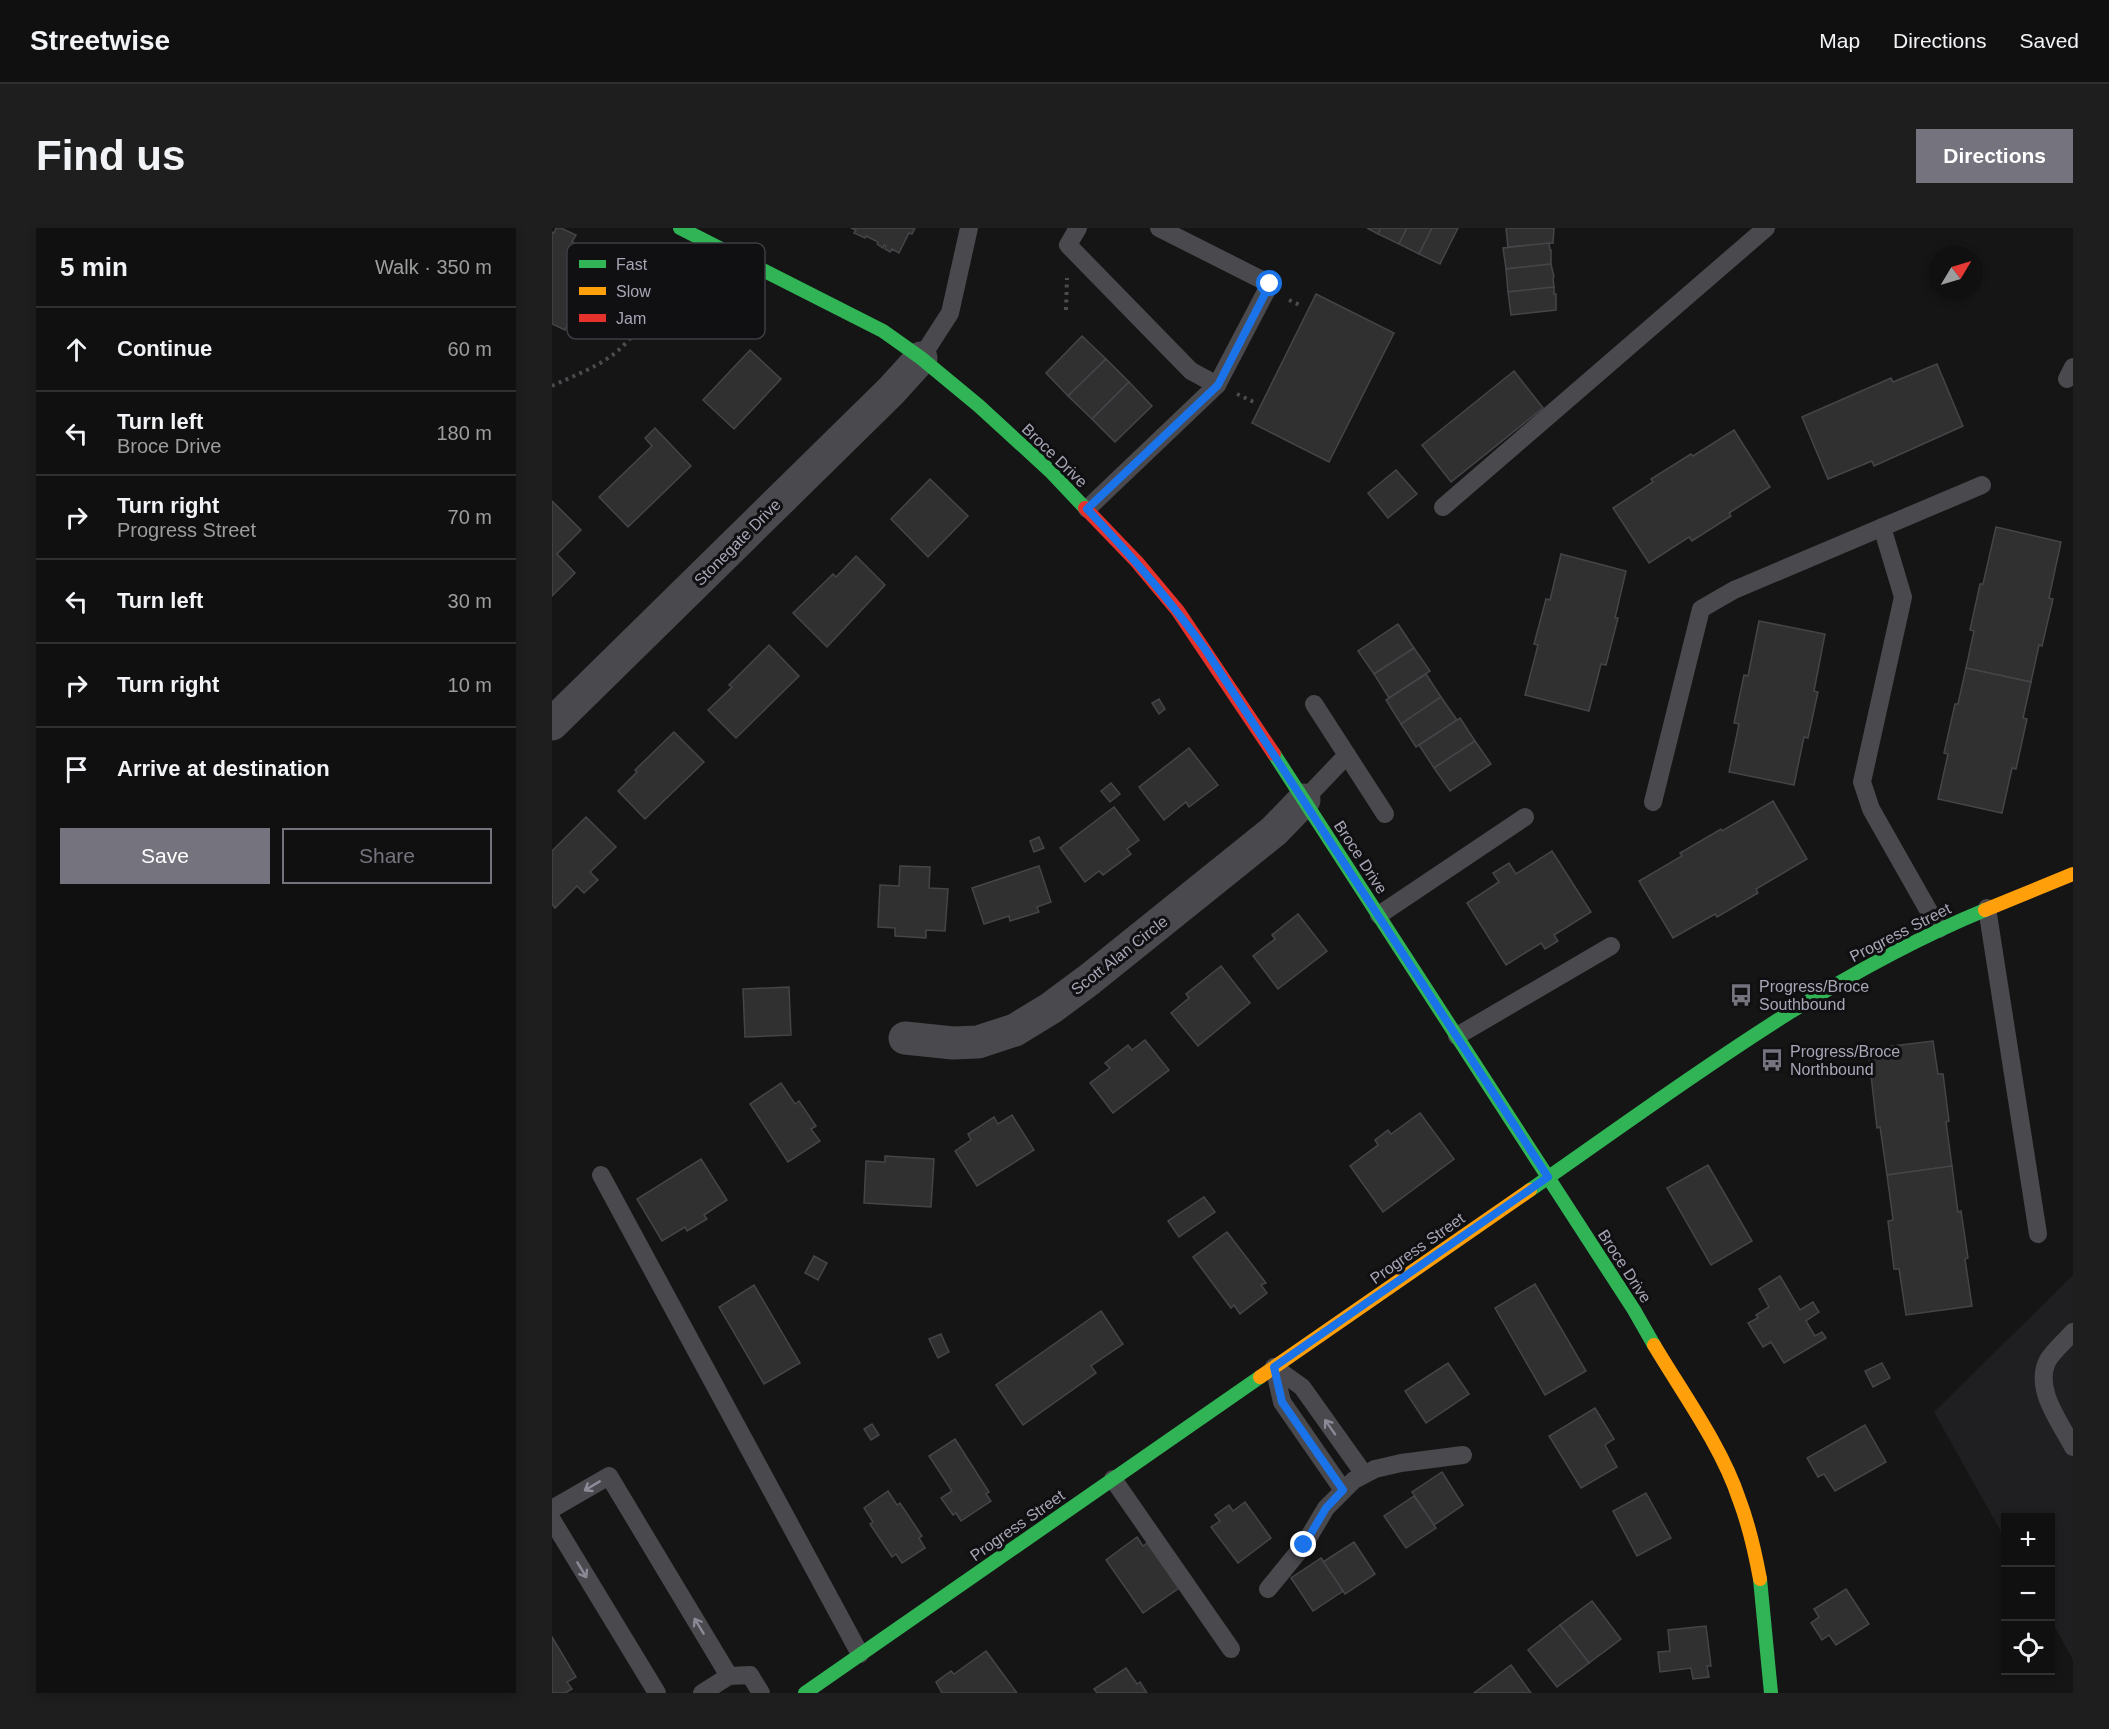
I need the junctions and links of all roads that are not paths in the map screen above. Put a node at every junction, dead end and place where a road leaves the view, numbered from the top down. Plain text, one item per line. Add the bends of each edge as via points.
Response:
1 (680, 228) edge
2 (724, 228) edge
3 (969, 228) edge
4 (1078, 228) edge
5 (1159, 228) edge
6 (1766, 228) edge
7 (712, 243) edge
8 (717, 243) edge
9 (765, 270) edge
10 (921, 358) junction
11 (1218, 385) junction
12 (1982, 485) dead end
13 (1443, 507) dead end
14 (1087, 509) junction
15 (1882, 527) junction
16 (1314, 704) dead end
17 (552, 724) edge
18 (1347, 755) junction
19 (1304, 800) junction
20 (1653, 802) dead end
21 (1385, 814) dead end
22 (1525, 817) dead end
23 (2073, 874) edge
24 (1987, 908) junction
25 (1379, 915) junction
26 (1939, 929) junction
27 (1611, 946) dead end
28 (1457, 1036) junction
29 (905, 1038) dead end
30 (601, 1175) dead end
31 (1548, 1177) junction
32 (2038, 1234) dead end
33 (2073, 1332) edge
34 (1274, 1367) junction
35 (2073, 1447) edge
36 (1462, 1455) dead end
37 (1364, 1474) junction
38 (1113, 1479) junction
39 (1343, 1490) junction
40 (552, 1509) edge
41 (552, 1520) edge
42 (1268, 1588) dead end
43 (1231, 1649) dead end
44 (860, 1654) junction
45 (729, 1676) junction
46 (657, 1693) edge
47 (702, 1693) edge
48 (761, 1693) edge
49 (805, 1693) edge
50 (1771, 1693) edge

1 - 7 street, Broce Drive
2 - 8 lane
3 - 10 lane via 951,313
4 - 11 lane via 1068,245 1191,370
5 - 11 lane via 1270,284
6 - 13 lane
9 - 10 street, Broce Drive via 882,331
10 - 14 street, Broce Drive via 1016,438
10 - 17 street, Stonegate Drive
11 - 14 lane
12 - 15 lane
14 - 19 street, Broce Drive via 1178,612
15 - 20 lane via 1734,590 1701,609
15 - 26 lane via 1903,597 1862,782 1871,809
16 - 18 lane
18 - 19 lane
18 - 21 lane
19 - 25 street, Broce Drive
19 - 29 street, Scott Alan Circle via 1274,831 1100,971 1015,1030 978,1042
22 - 25 lane
23 - 24 street, Progress Street
24 - 26 street, Progress Street
24 - 32 lane
25 - 28 street, Broce Drive
26 - 31 street, Progress Street via 1776,1021
27 - 28 lane
28 - 31 street, Broce Drive
30 - 44 lane
31 - 34 street, Progress Street
31 - 50 street, Broce Drive via 1679,1384 1739,1497 1758,1566
33 - 35 lane via 2048,1359 2042,1376 2044,1390
37 -> 34 lane via 1302,1387
34 - 38 street, Progress Street
34 - 39 lane via 1282,1402
36 - 37 lane via 1401,1463
37 - 39 lane
38 - 43 lane
38 - 44 street, Progress Street
39 - 42 lane
45 -> 40 lane via 609,1476
41 -> 46 lane
44 - 49 street, Progress Street
45 - 47 lane
45 - 48 lane via 750,1675

